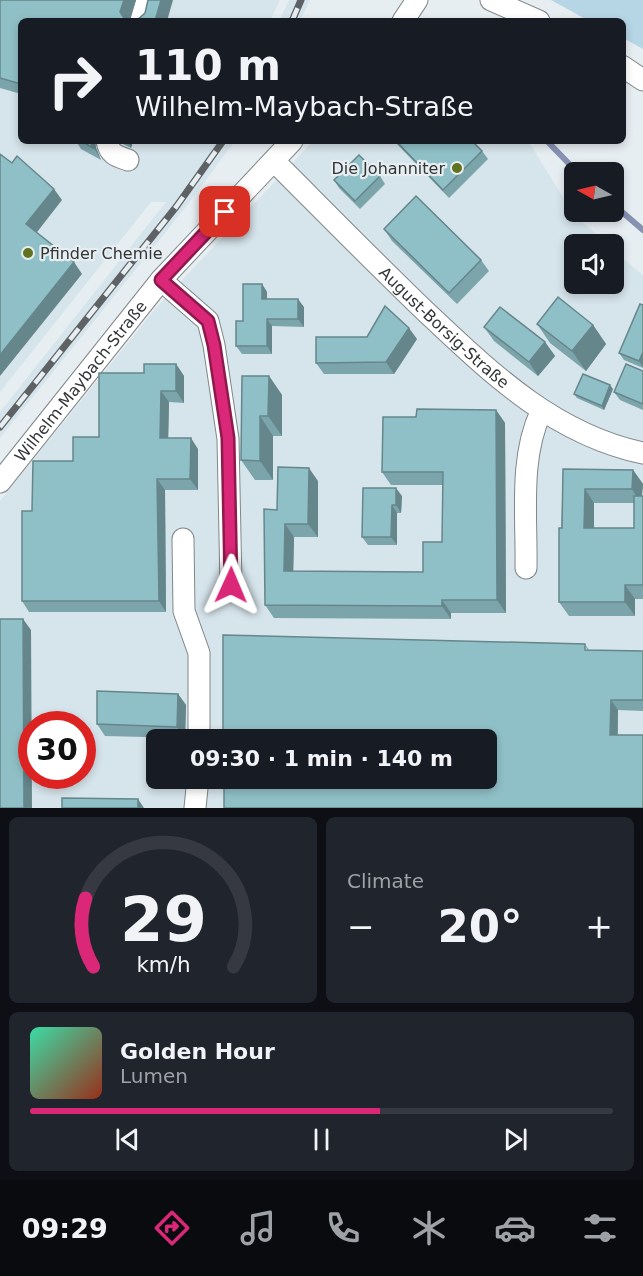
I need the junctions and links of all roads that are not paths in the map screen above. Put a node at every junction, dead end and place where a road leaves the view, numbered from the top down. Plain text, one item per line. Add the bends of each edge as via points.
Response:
1 (147, 0) edge
2 (417, 0) edge
3 (490, 0) edge
4 (142, 18) edge
5 (405, 18) edge
6 (532, 18) edge
7 (626, 69) edge
8 (643, 80) edge
9 (107, 144) edge
10 (289, 144) edge
11 (128, 160) dead end
12 (274, 160) junction
13 (161, 280) junction
14 (541, 412) junction
15 (643, 453) edge
16 (0, 482) edge
17 (183, 539) dead end
18 (526, 568) dead end
19 (231, 585) dead end
20 (199, 729) edge
21 (197, 789) edge
22 (195, 808) edge

1 - 4 street
2 - 5 street
3 - 6 street
7 - 8 street
9 - 11 street via 114,155
10 - 12 street, Wilhelm-Maybach-Straße
12 - 13 street, Wilhelm-Maybach-Straße
12 - 14 street, August-Borsig-Straße via 495,378
13 - 16 street, Wilhelm-Maybach-Straße
13 - 19 street via 208,321 214,345 228,438
14 - 15 street, August-Borsig-Straße via 591,436
14 - 18 street via 532,430 528,453
17 - 20 street via 184,611 199,653
21 - 22 street

